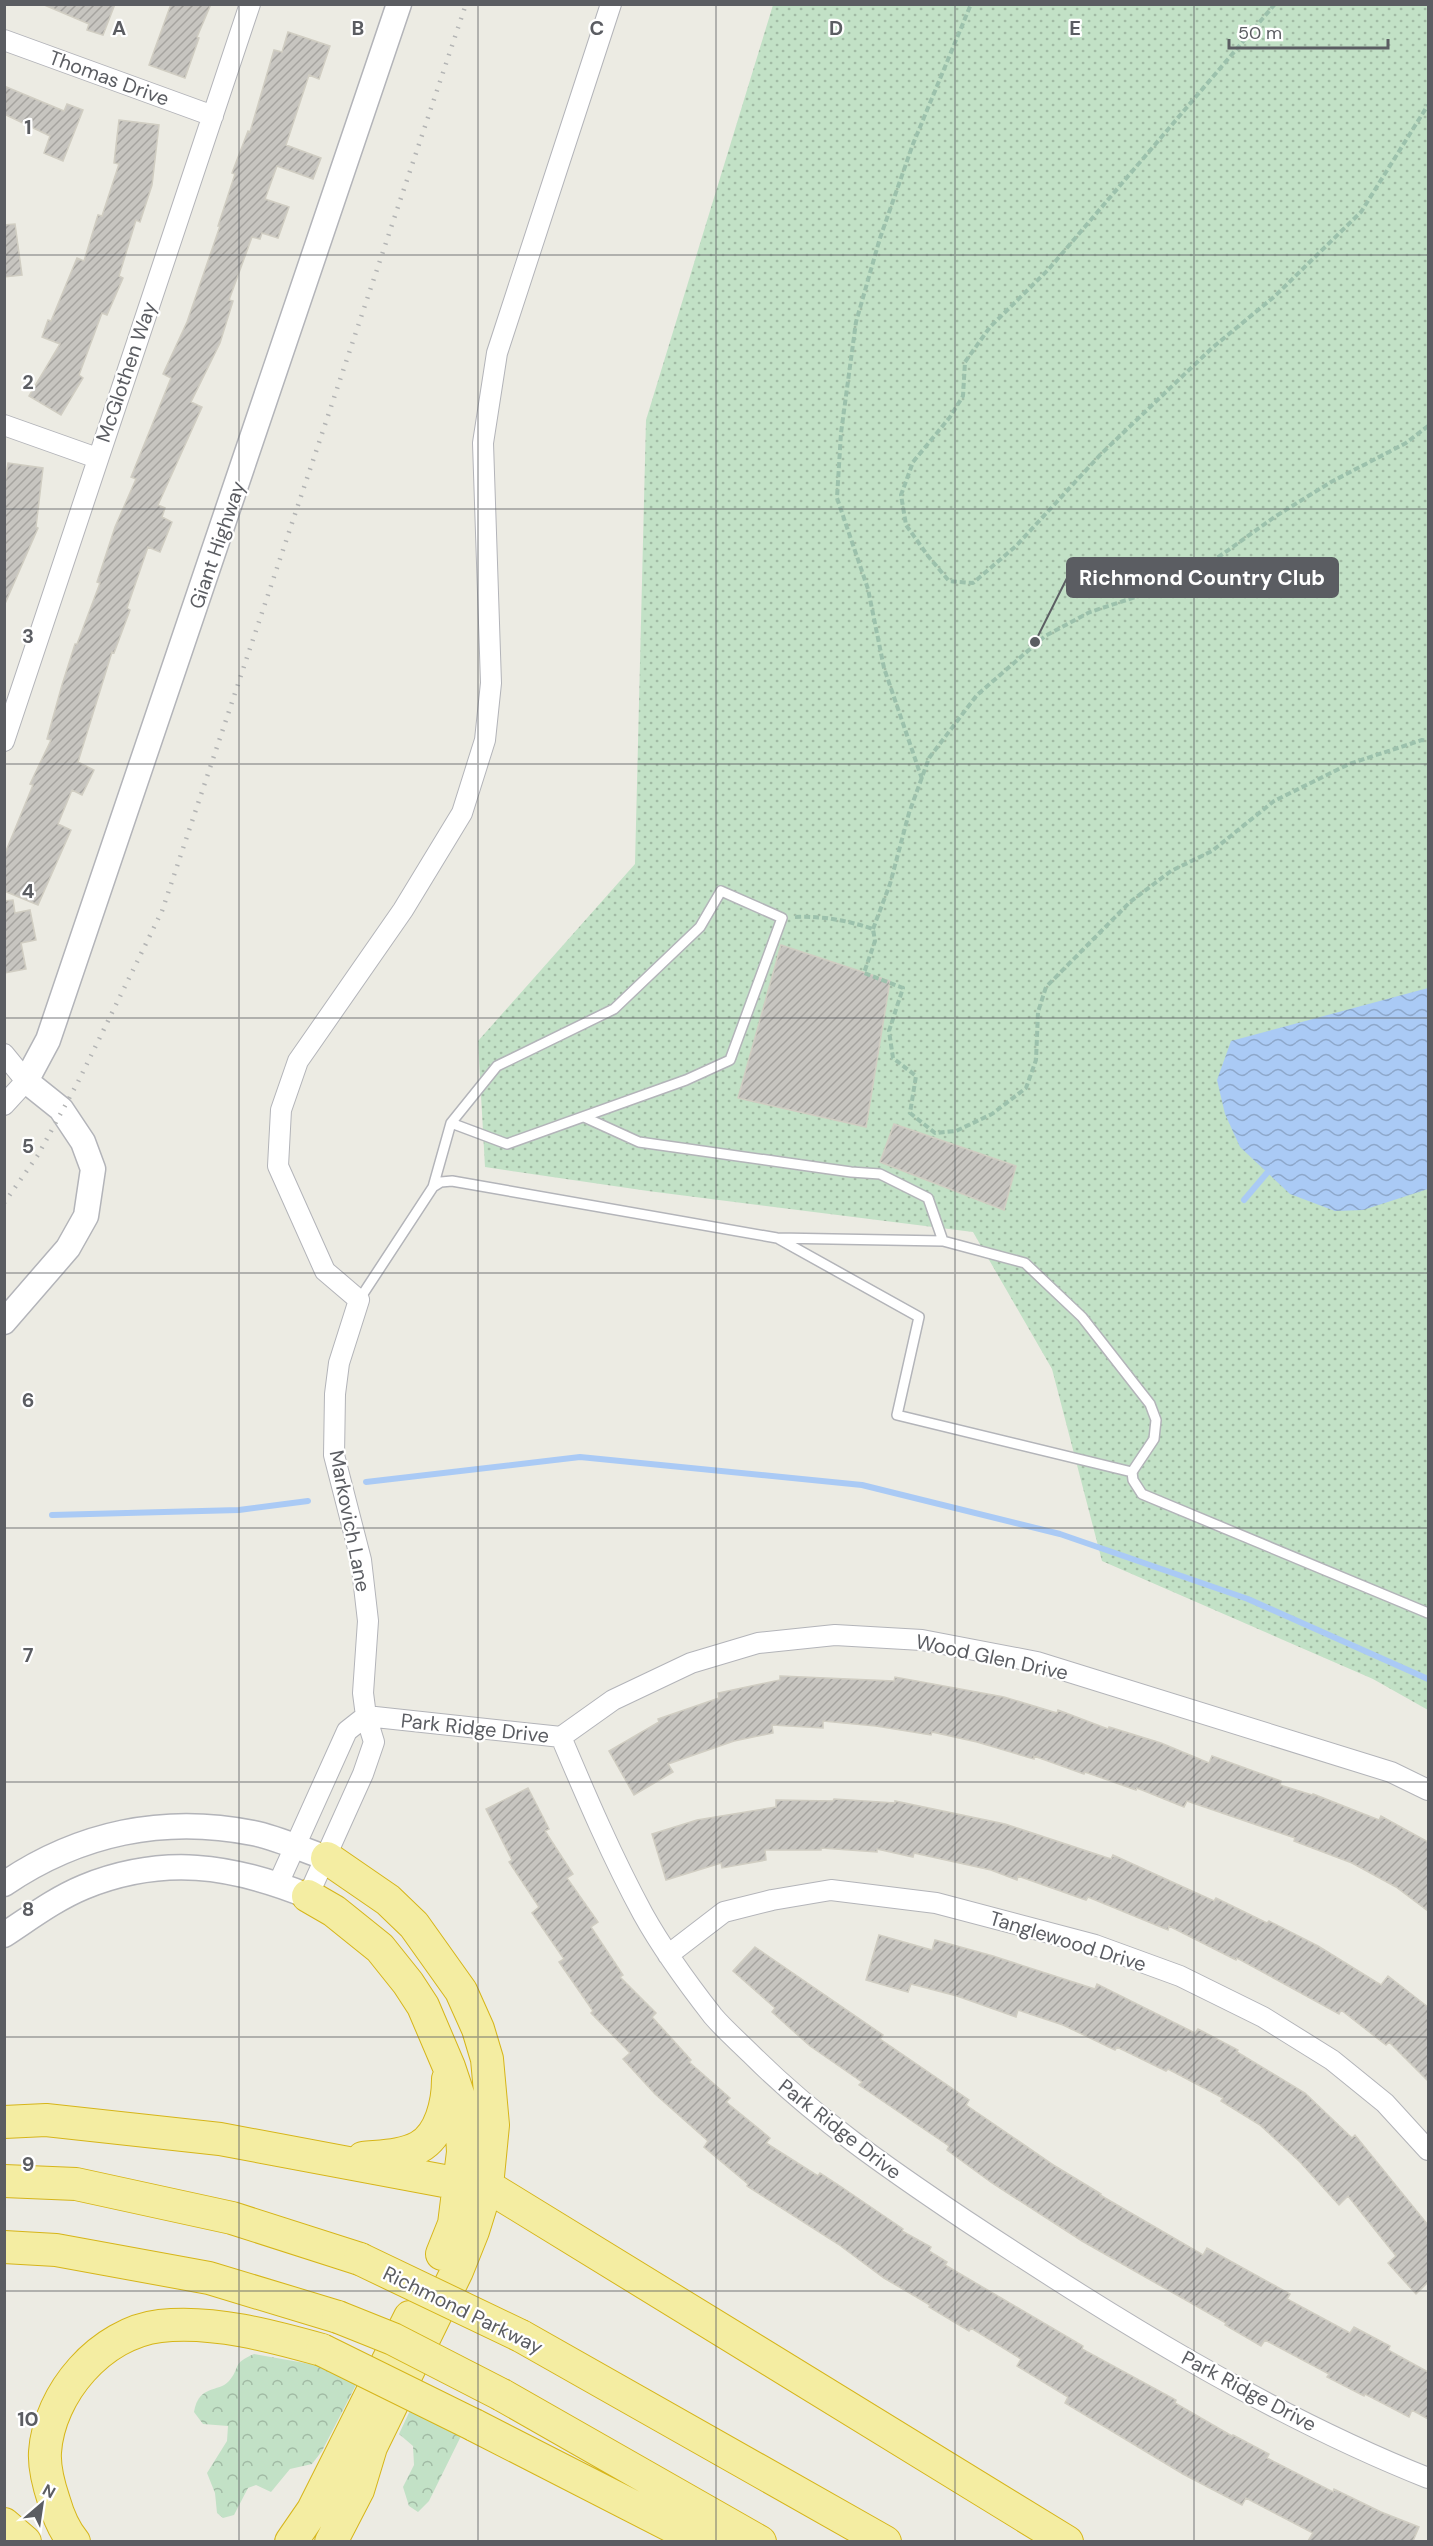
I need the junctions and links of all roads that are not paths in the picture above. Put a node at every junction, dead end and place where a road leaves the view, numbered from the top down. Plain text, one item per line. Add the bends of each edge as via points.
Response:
1 (250, 4) edge
2 (399, 4) edge
3 (611, 4) edge
4 (4, 40) edge
5 (213, 117) junction
6 (4, 425) edge
7 (97, 458) junction
8 (11, 696) edge
9 (4, 741) edge
10 (4, 1054) edge
11 (26, 1081) junction
12 (4, 1105) edge
13 (584, 1117) junction
14 (451, 1123) junction
15 (433, 1187) junction
16 (777, 1238) junction
17 (943, 1240) junction
18 (359, 1300) junction
19 (4, 1322) edge
20 (1132, 1472) junction
21 (1428, 1613) edge
22 (366, 1716) junction
23 (561, 1737) junction
24 (1428, 1790) edge
25 (295, 1847) junction
26 (327, 1858) junction
27 (4, 1884) edge
28 (278, 1884) junction
29 (308, 1896) junction
30 (4, 1935) edge
31 (668, 1955) junction
32 (448, 2067) junction
33 (4, 2122) edge
34 (1428, 2150) edge
35 (314, 2156) junction
36 (4, 2181) edge
37 (474, 2185) junction
38 (4, 2247) edge
39 (1428, 2478) edge
40 (4, 2524) edge
41 (25, 2541) edge
42 (74, 2541) edge
43 (291, 2541) edge
44 (331, 2541) edge
45 (708, 2541) edge
46 (760, 2541) edge
47 (885, 2541) edge
48 (1067, 2541) edge

1 - 5 street, McGlothen Way
2 - 11 street, Giant Highway via 52,1029
3 - 18 street via 497,353 483,442 491,683 485,740 462,813 403,910 298,1061 281,1110 278,1166 325,1271
4 - 5 street, Thomas Drive
5 - 7 street, McGlothen Way
6 - 7 street
7 - 8 street, McGlothen Way
8 - 9 street, McGlothen Way
10 - 11 street
11 - 12 street
11 - 19 street via 61,1109 83,1142 93,1169 86,1216 68,1248
13 - 14 lane via 507,1144
13 - 14 lane via 730,1060 782,918 721,891 700,927 615,1009 497,1066
13 - 17 lane via 639,1142 880,1174 928,1198
14 - 15 lane
15 - 16 lane via 452,1181
15 - 18 lane
16 - 17 lane
16 - 20 lane via 919,1317 897,1415
17 - 20 lane via 1025,1263 1082,1317 1150,1404 1156,1420 1154,1439
18 - 22 street, Markovich Lane via 339,1362 334,1455 361,1560 368,1621 363,1693
20 - 21 lane via 1142,1494
22 - 23 street, Park Ridge Drive
22 - 25 street via 347,1731
22 - 26 street, Markovich Lane via 374,1742
23 - 24 street, Wood Glen Drive via 613,1700 691,1663 758,1643 835,1635 922,1640 1037,1662 1391,1772
23 - 31 street, Park Ridge Drive via 643,1914
25 - 26 street
25 - 27 street via 245,1832 207,1826 163,1826 98,1838 52,1855
25 - 28 street
26 - 29 street, Markovich Lane
26 - 37 highway via 388,1900 414,1925 461,1991 487,2059 493,2125
28 - 29 street
28 - 30 street via 236,1872 176,1866 132,1872 48,1905
29 - 32 highway via 334,1911 380,1948 423,2006
31 - 34 street, Tanglewood Drive via 724,1912 772,1900 831,1890 936,1903 1095,1945 1180,1976 1263,2017 1332,2060 1385,2103
31 - 39 street, Park Ridge Drive via 716,2019 778,2082 900,2177 1049,2276 1167,2348 1304,2421
32 - 35 highway via 448,2092 442,2115 419,2147 387,2156
32 - 37 highway via 460,2100 463,2152
33 - 35 highway via 46,2120 220,2139
35 - 37 highway
36 - 47 highway, Richmond Parkway, bridge via 76,2184 210,2213 360,2259 521,2336
37 - 43 highway via 313,2510
37 - 44 highway via 473,2231 457,2271 371,2447 358,2490
37 - 48 highway
38 - 46 highway, bridge via 56,2250 210,2277 338,2317 393,2339 502,2395
40 - 41 highway
42 - 45 highway, bridge via 58,2515 49,2487 44,2453 51,2419 85,2364 111,2342 159,2326 263,2333 322,2350 689,2535

